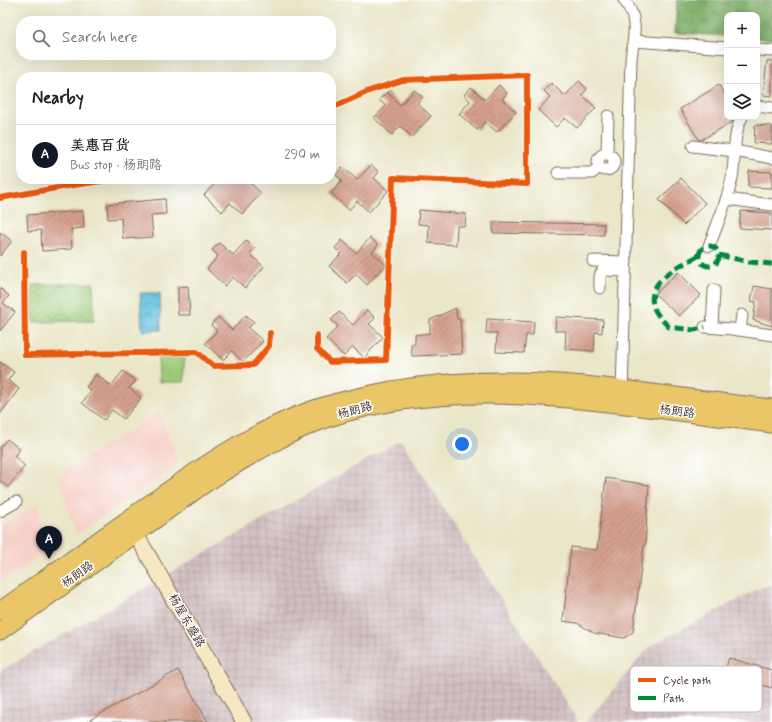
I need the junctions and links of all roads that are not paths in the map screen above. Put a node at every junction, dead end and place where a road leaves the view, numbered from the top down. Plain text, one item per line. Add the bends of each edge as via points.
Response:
1 (624, 0) edge
2 (635, 41) junction
3 (724, 48) edge
4 (760, 50) edge
5 (772, 51) edge
6 (760, 106) edge
7 (772, 108) edge
8 (608, 116) dead end
9 (740, 120) edge
10 (693, 146) dead end
11 (734, 151) junction
12 (611, 157) junction
13 (772, 158) edge
14 (629, 161) junction
15 (558, 173) dead end
16 (727, 199) junction
17 (772, 205) edge
18 (709, 246) dead end
19 (593, 261) dead end
20 (626, 267) junction
21 (600, 288) dead end
22 (714, 290) dead end
23 (742, 315) dead end
24 (740, 330) junction
25 (772, 335) edge
26 (622, 397) junction
27 (772, 408) edge
28 (772, 424) edge
29 (16, 502) dead end
30 (0, 511) edge
31 (131, 527) junction
32 (0, 611) edge
33 (0, 631) edge
34 (244, 722) edge

1 - 2 street via 634,24
2 - 3 street
2 - 14 street via 631,60
4 - 5 street
6 - 7 street
8 - 12 street
9 - 11 street
10 - 11 street
11 - 13 street
11 - 16 street
12 - 14 street
12 - 15 street via 602,154 598,158 599,167 592,173
14 - 20 street
16 - 17 street
16 - 18 street
19 - 20 street
20 - 21 street via 603,270
20 - 26 street
22 - 24 street via 709,327
23 - 24 street
24 - 25 street
26 - 27 main road, 杨朗路
26 - 28 main road, 杨朗路
26 - 31 main road, 杨朗路 via 554,398 496,395 431,398 370,407 329,418 297,431
29 - 30 street
31 - 32 main road, 杨朗路
31 - 33 main road, 杨朗路
31 - 34 street, 杨屋东盛路

